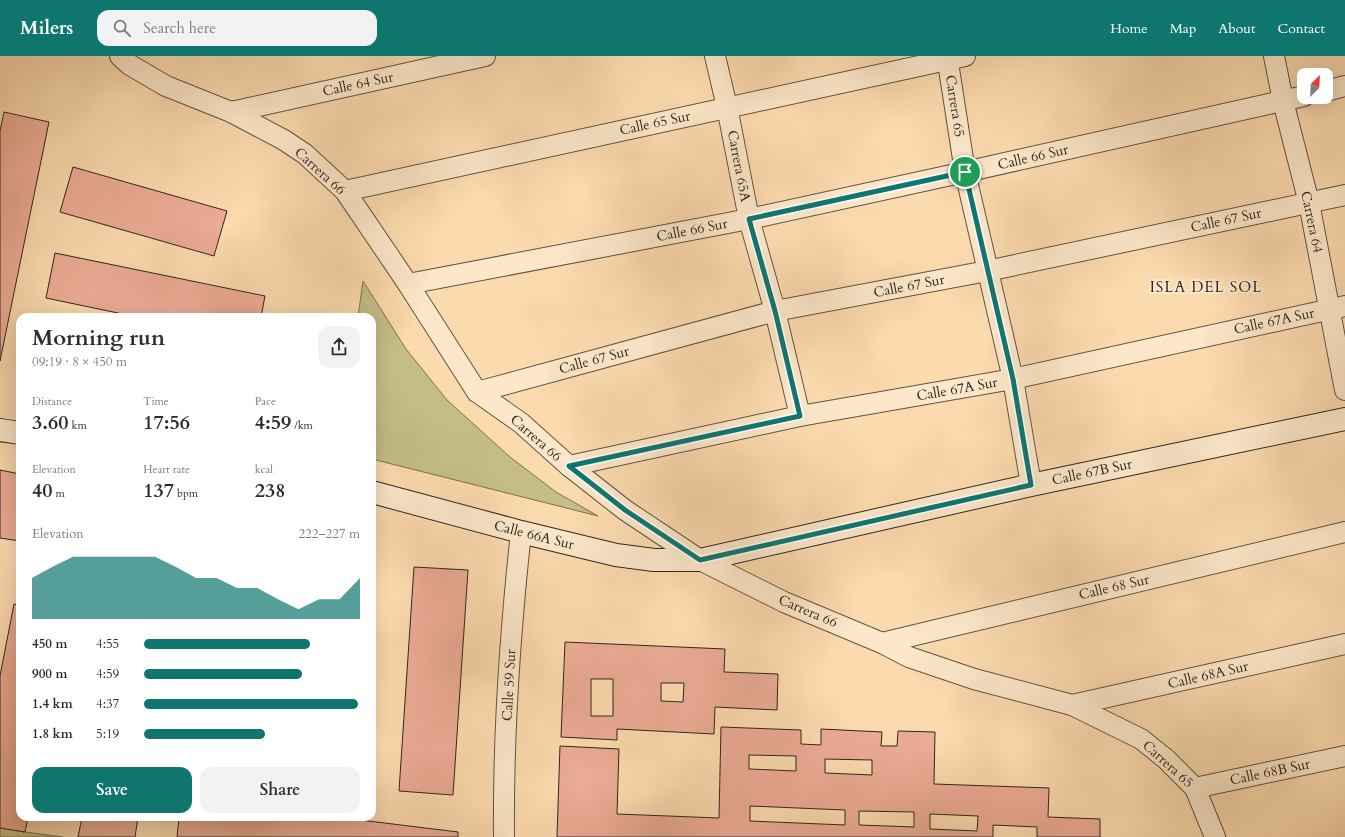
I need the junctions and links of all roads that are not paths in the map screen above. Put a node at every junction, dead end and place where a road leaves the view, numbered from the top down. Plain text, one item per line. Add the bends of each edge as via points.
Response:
1 (120, 56) edge
2 (485, 56) edge
3 (715, 56) edge
4 (1274, 56) edge
5 (953, 57) edge
6 (1345, 86) edge
7 (1333, 89) edge
8 (1297, 98) edge
9 (1283, 101) junction
10 (727, 107) junction
11 (231, 112) junction
12 (965, 172) junction
13 (345, 191) junction
14 (1345, 195) edge
15 (1309, 203) junction
16 (749, 219) junction
17 (987, 271) junction
18 (408, 284) junction
19 (1337, 307) edge
20 (775, 311) junction
21 (1013, 379) junction
22 (1345, 390) edge
23 (477, 392) junction
24 (800, 416) junction
25 (1345, 419) edge
26 (0, 430) edge
27 (16, 432) edge
28 (569, 466) junction
29 (1031, 485) junction
30 (376, 493) edge
31 (521, 532) junction
32 (1345, 532) edge
33 (700, 560) junction
34 (882, 643) junction
35 (1345, 644) edge
36 (1072, 705) junction
37 (1345, 756) edge
38 (1195, 788) junction
39 (504, 837) edge
40 (1215, 837) edge

1 - 11 street, Carrera 66 via 130,66 166,86
2 - 11 street, Calle 64 Sur
3 - 10 street, Carrera 65A
4 - 9 street, Carrera 64
5 - 10 street, Calle 65 Sur
5 - 12 street, Carrera 65
6 - 7 street
8 - 9 street, Calle 66 Sur
9 - 12 street, Calle 66 Sur
9 - 15 street, Carrera 64
10 - 13 street, Calle 65 Sur
10 - 16 street, Carrera 65A
11 - 13 street, Carrera 66 via 305,154
12 - 16 street, Calle 66 Sur
12 - 17 street, Carrera 65
13 - 18 street, Carrera 66
14 - 15 street, Calle 67 Sur
15 - 17 street, Calle 67 Sur
15 - 19 street, Carrera 64
16 - 18 street, Calle 66 Sur
16 - 20 street, Carrera 65A
17 - 20 street, Calle 67 Sur
17 - 21 street, Carrera 65
18 - 23 street, Carrera 66
19 - 21 street, Calle 67A Sur
19 - 22 street, Carrera 64
20 - 23 street, Calle 67 Sur
20 - 24 street, Carrera 65A
21 - 24 street, Calle 67A Sur
21 - 29 street, Carrera 65
23 - 28 street, Carrera 66 via 521,423
24 - 28 street, Calle 67A Sur
25 - 29 street, Calle 67B Sur
26 - 27 street
28 - 33 street, Carrera 66 via 625,510
29 - 33 street, Calle 67B Sur
30 - 31 street, Calle 66A Sur
31 - 33 street, Calle 66A Sur via 635,558
31 - 39 street, Calle 59 Sur via 507,719
32 - 34 street, Calle 68 Sur
33 - 34 street, Carrera 66 via 784,602
34 - 36 street, Carrera 66 via 910,657 974,679
35 - 36 street, Calle 68A Sur
36 - 38 street, Carrera 65 via 1141,739
37 - 38 street, Calle 68B Sur
38 - 40 street, Carrera 65

